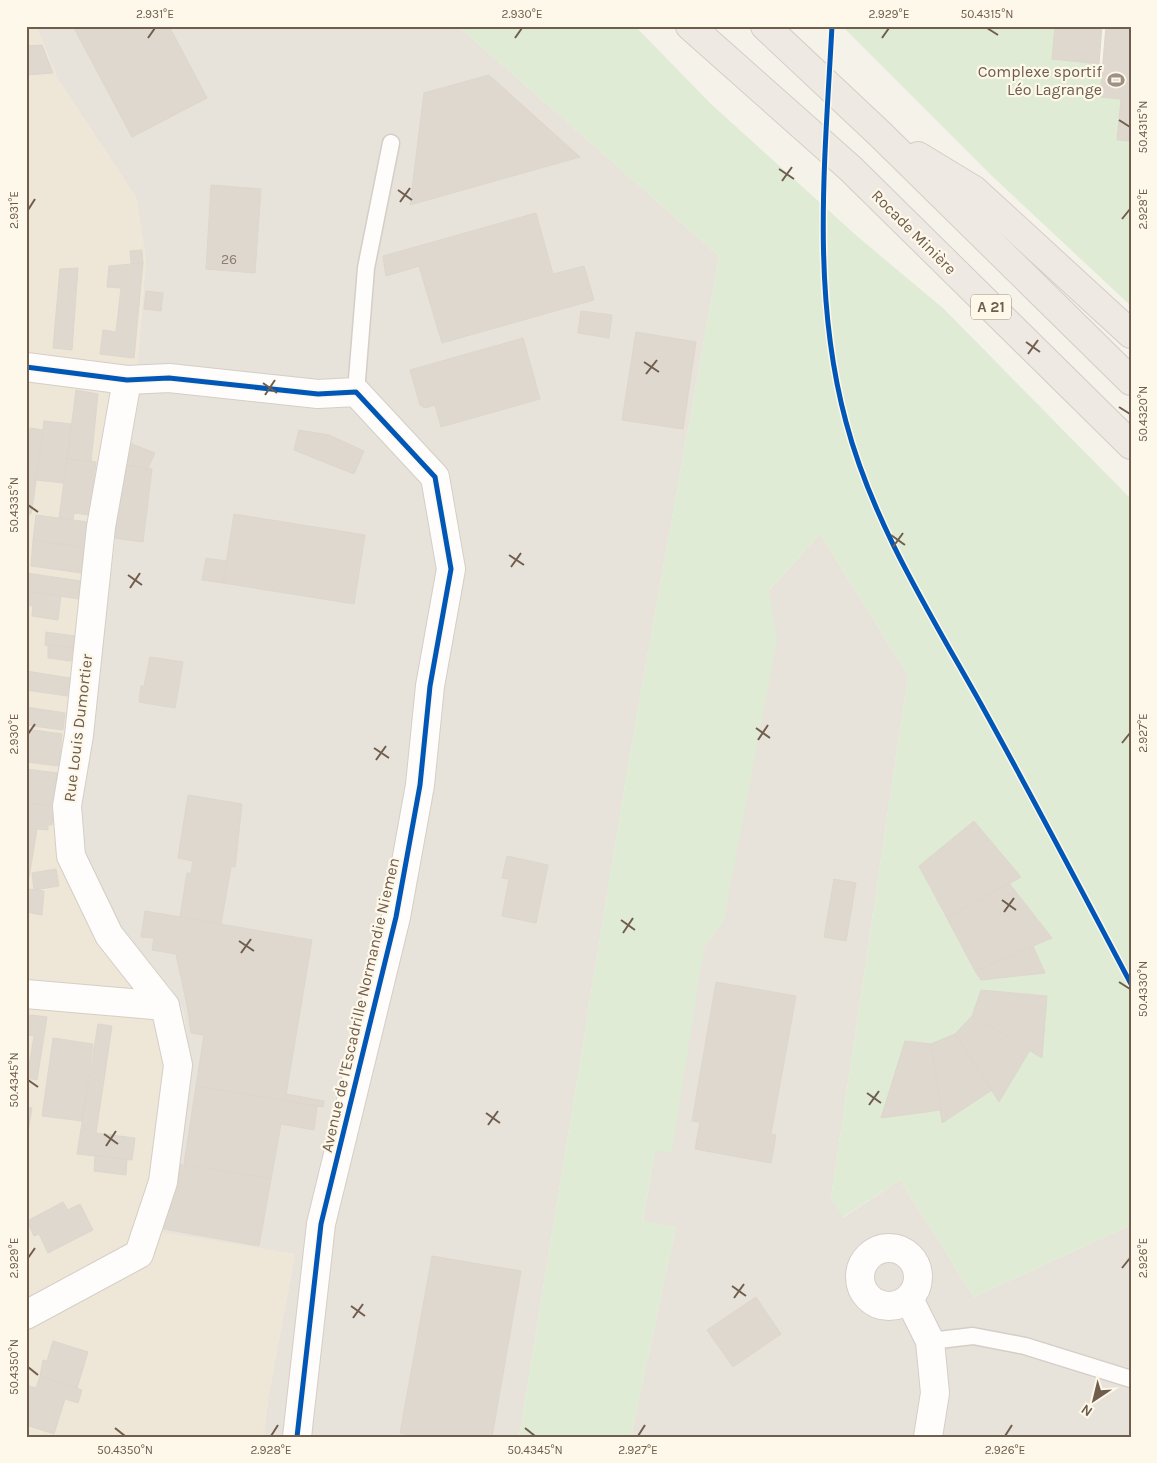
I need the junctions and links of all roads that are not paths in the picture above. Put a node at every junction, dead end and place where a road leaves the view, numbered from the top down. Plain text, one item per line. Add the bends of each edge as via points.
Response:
1 (690, 26) edge
2 (765, 26) edge
3 (880, 134) junction
4 (391, 143) dead end
5 (1131, 334) edge
6 (26, 367) edge
7 (127, 380) junction
8 (1131, 380) edge
9 (356, 392) junction
10 (1131, 445) edge
11 (26, 994) edge
12 (165, 1006) junction
13 (909, 1299) dead end
14 (26, 1315) edge
15 (930, 1341) junction
16 (1131, 1379) edge
17 (297, 1437) edge
18 (928, 1437) edge

1 - 10 highway, Rocade Minière / A 21 via 851,169
2 - 3 highway, A 21
3 - 5 highway via 974,190
3 - 8 highway, A 21
4 - 9 lane via 366,268
6 - 7 street
7 - 9 street via 169,378 318,394
7 - 12 street, Rue Louis Dumortier via 101,527 79,735 67,806 71,856 109,935
9 - 17 street, Avenue de l'Escadrille Normandie Niemen via 436,477 451,570 430,686 420,785 396,917 321,1224
11 - 12 street
12 - 14 street, Rue Louis Dumortier via 178,1065 163,1182 139,1254
13 - 15 street
15 - 16 lane via 973,1336 1025,1346
15 - 18 street via 936,1393

